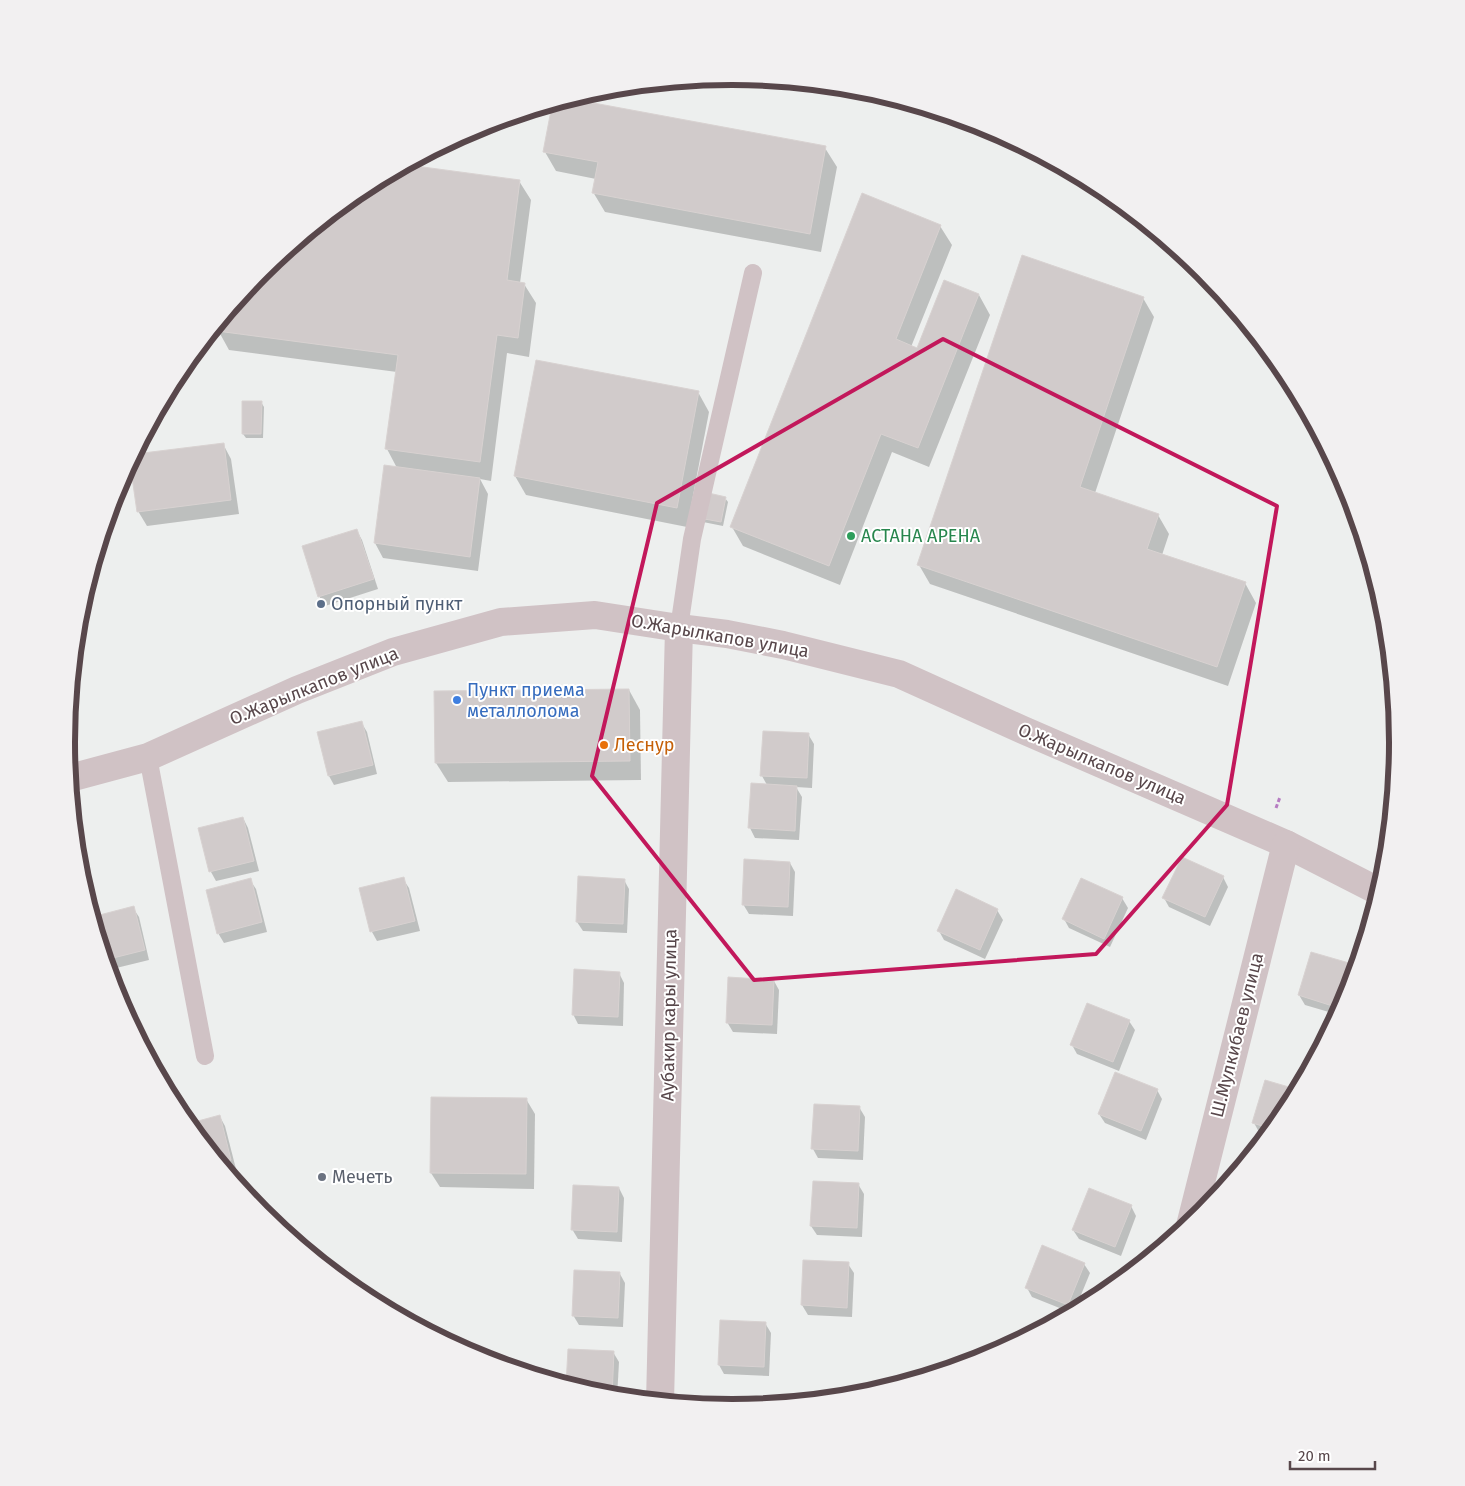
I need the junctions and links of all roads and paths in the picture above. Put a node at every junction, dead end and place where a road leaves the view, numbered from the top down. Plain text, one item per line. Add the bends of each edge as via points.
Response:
1 (753, 273) dead end
2 (679, 628) junction
3 (148, 757) junction
4 (76, 776) edge
5 (1286, 844) junction
6 (1373, 889) edge
7 (206, 1056) dead end
8 (1194, 1211) edge
9 (660, 1396) edge

1 - 2 lane via 692,539
2 - 3 street, О.Жарылкапов улица via 595,615 501,622 393,652 297,690
2 - 5 street, О.Жарылкапов улица via 783,645 899,674
2 - 9 street, Аубакир кары улица
3 - 4 street, О.Жарылкапов улица
3 - 7 lane
5 - 6 street, О.Жарылкапов улица
5 - 8 street, Ш.Мулкибаев улица

